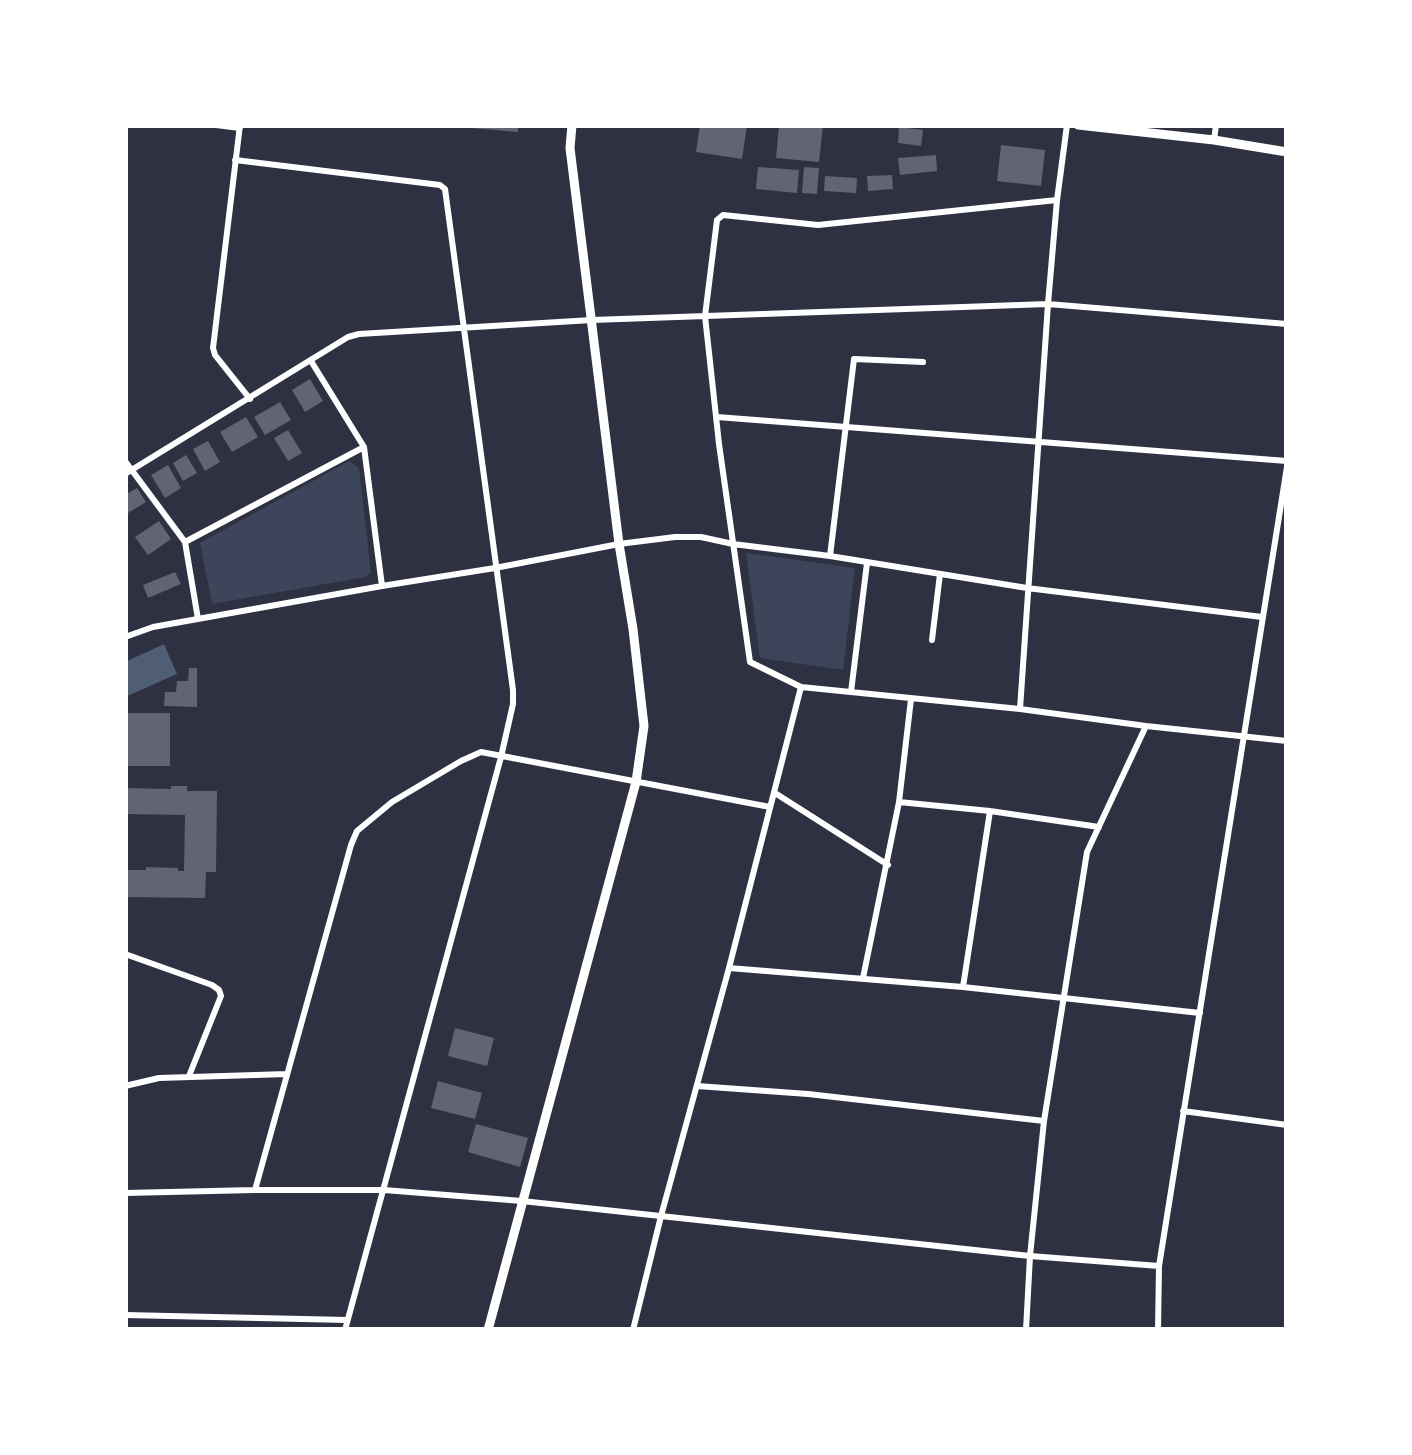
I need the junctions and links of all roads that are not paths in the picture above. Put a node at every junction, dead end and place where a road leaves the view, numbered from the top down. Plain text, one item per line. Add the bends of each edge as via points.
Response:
1 (216, 125) edge
2 (572, 125) edge
3 (1067, 125) edge
4 (1078, 125) edge
5 (1216, 125) edge
6 (240, 127) edge
7 (1214, 140) junction
8 (1287, 152) edge
9 (236, 160) junction
10 (1057, 200) junction
11 (1048, 304) junction
12 (705, 316) junction
13 (592, 320) junction
14 (1287, 324) edge
15 (465, 328) junction
16 (310, 361) junction
17 (924, 362) dead end
18 (250, 399) junction
19 (717, 417) junction
20 (846, 426) junction
21 (1038, 443) junction
22 (364, 447) junction
23 (125, 461) edge
24 (1287, 464) edge
25 (128, 472) edge
26 (185, 542) junction
27 (619, 544) junction
28 (733, 544) junction
29 (830, 556) junction
30 (867, 562) junction
31 (496, 568) junction
32 (940, 574) junction
33 (382, 586) junction
34 (1027, 588) junction
35 (1262, 618) junction
36 (198, 619) junction
37 (125, 637) edge
38 (932, 640) dead end
39 (801, 687) junction
40 (851, 692) junction
41 (911, 699) junction
42 (1020, 709) junction
43 (1146, 726) junction
44 (1244, 736) junction
45 (1287, 741) edge
46 (501, 757) junction
47 (636, 782) junction
48 (775, 793) junction
49 (899, 802) junction
50 (770, 807) junction
51 (990, 811) junction
52 (1099, 827) junction
53 (888, 865) junction
54 (125, 954) edge
55 (729, 968) junction
56 (863, 978) junction
57 (964, 987) junction
58 (1062, 999) junction
59 (1200, 1013) junction
60 (287, 1074) junction
61 (189, 1076) junction
62 (125, 1086) edge
63 (697, 1086) junction
64 (1183, 1111) junction
65 (1044, 1121) junction
66 (1287, 1125) edge
67 (255, 1190) junction
68 (384, 1190) junction
69 (125, 1193) edge
70 (522, 1202) junction
71 (661, 1216) junction
72 (1030, 1256) junction
73 (1159, 1266) junction
74 (125, 1315) edge
75 (347, 1320) junction
76 (345, 1330) edge
77 (488, 1330) edge
78 (633, 1330) edge
79 (1026, 1330) edge
80 (1158, 1330) edge

1 - 6 street
2 - 13 street
3 - 10 street
4 - 7 street
5 - 7 street
6 - 9 street
7 - 8 street
9 - 15 street via 440,185
9 - 18 street via 213,348
10 - 11 street
10 - 12 street via 818,225 723,215 717,220
11 - 12 street
11 - 14 street
11 - 21 street
12 - 13 street
12 - 19 street
13 - 15 street
13 - 27 street
15 - 16 street via 360,334
15 - 31 street
16 - 18 street
16 - 22 street
17 - 20 street via 854,359
18 - 25 street
19 - 20 street
19 - 28 street
20 - 21 street
20 - 29 street
21 - 24 street
21 - 34 street
22 - 26 street
22 - 33 street
23 - 25 street
24 - 35 street
25 - 26 street
26 - 36 street
27 - 28 street via 675,536
27 - 31 street
27 - 47 street via 644,726
28 - 29 street
28 - 39 street via 750,662
29 - 30 street
30 - 32 street
30 - 40 street
31 - 33 street
31 - 46 street via 513,704
32 - 34 street
32 - 38 street
33 - 36 street
34 - 35 street
34 - 42 street
35 - 44 street
36 - 37 street
39 - 40 street
39 - 48 street
40 - 41 street
41 - 42 street
41 - 49 street
42 - 43 street
43 - 44 street
43 - 52 street
44 - 45 street
44 - 59 street
46 - 47 street
46 - 60 street via 481,752 461,761 356,831
46 - 68 street
47 - 50 street
47 - 70 street
48 - 50 street
48 - 53 street
49 - 51 street
49 - 53 street
50 - 55 street
51 - 52 street
51 - 57 street
52 - 58 street via 1087,852
53 - 56 street
54 - 61 street via 219,990
55 - 56 street
55 - 63 street
56 - 57 street
57 - 58 street
58 - 59 street
58 - 65 street
59 - 64 street
60 - 61 street
60 - 67 street
61 - 62 street
63 - 65 street
63 - 71 street
64 - 66 street
64 - 73 street
65 - 72 street
67 - 68 street
67 - 69 street
68 - 70 street
68 - 75 street
70 - 71 street
70 - 77 street
71 - 72 street
71 - 78 street
72 - 73 street
72 - 79 street
73 - 80 street
74 - 75 street
75 - 76 street

